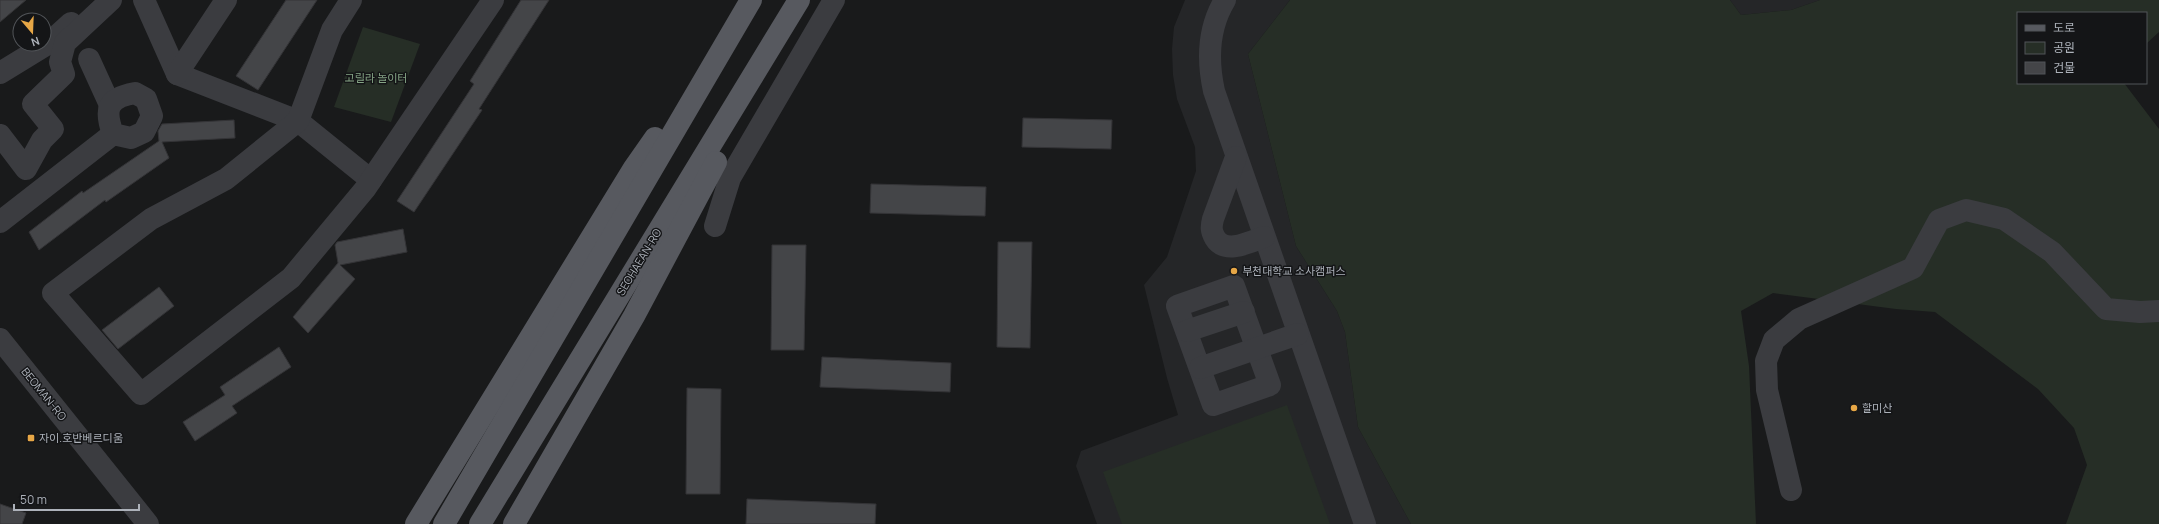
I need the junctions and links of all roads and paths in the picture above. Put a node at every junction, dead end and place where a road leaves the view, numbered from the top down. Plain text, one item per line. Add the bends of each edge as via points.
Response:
1 (97, 0) edge
2 (111, 0) edge
3 (144, 0) edge
4 (226, 0) edge
5 (351, 0) edge
6 (493, 0) edge
7 (751, 0) edge
8 (799, 0) edge
9 (834, 0) edge
10 (1225, 0) edge
11 (734, 29) junction
12 (769, 49) junction
13 (90, 59) dead end
14 (0, 73) edge
15 (177, 74) junction
16 (110, 105) junction
17 (298, 121) junction
18 (112, 134) junction
19 (0, 135) edge
20 (1236, 157) junction
21 (371, 180) junction
22 (0, 222) edge
23 (715, 226) dead end
24 (1264, 237) junction
25 (2159, 310) edge
26 (1298, 334) junction
27 (0, 339) edge
28 (1257, 348) junction
29 (1200, 368) junction
30 (1791, 490) dead end
31 (148, 524) edge
32 (416, 524) edge
33 (444, 524) edge
34 (480, 524) edge
35 (514, 524) edge
36 (1365, 524) edge

1 - 14 street via 49,43
2 - 19 street via 65,43 60,62 64,74 33,104 53,130 42,140 26,169
3 - 15 street
4 - 15 street
5 - 17 street via 332,30
6 - 21 street
7 - 11 main road
8 - 12 main road, SEOHAEAN-RO
9 - 23 street via 730,178
10 - 20 street via 1212,31 1209,61 1214,91
11 - 32 main road via 634,168
11 - 33 main road
12 - 34 main road, SEOHAEAN-RO
12 - 35 main road via 717,160 634,316
13 - 16 street
15 - 17 street
16 - 18 street via 107,117
16 - 18 street via 121,95 135,93 146,99 152,116 144,132 131,138
17 - 21 street
17 - 21 street via 226,179 151,219 52,293 141,394 291,278
18 - 22 street
20 - 24 street
20 - 24 street via 1213,219 1213,234 1223,246 1230,247
24 - 26 street
25 - 30 street via 2140,312 2106,309 2052,252 2004,219 1966,210 1939,220 1913,268 1799,319 1774,340 1766,361 1767,390
26 - 28 street
26 - 36 street
27 - 31 street, BEOMAN-RO
28 - 29 street
28 - 29 street via 1270,385 1213,405
28 - 29 street via 1234,286 1177,306

